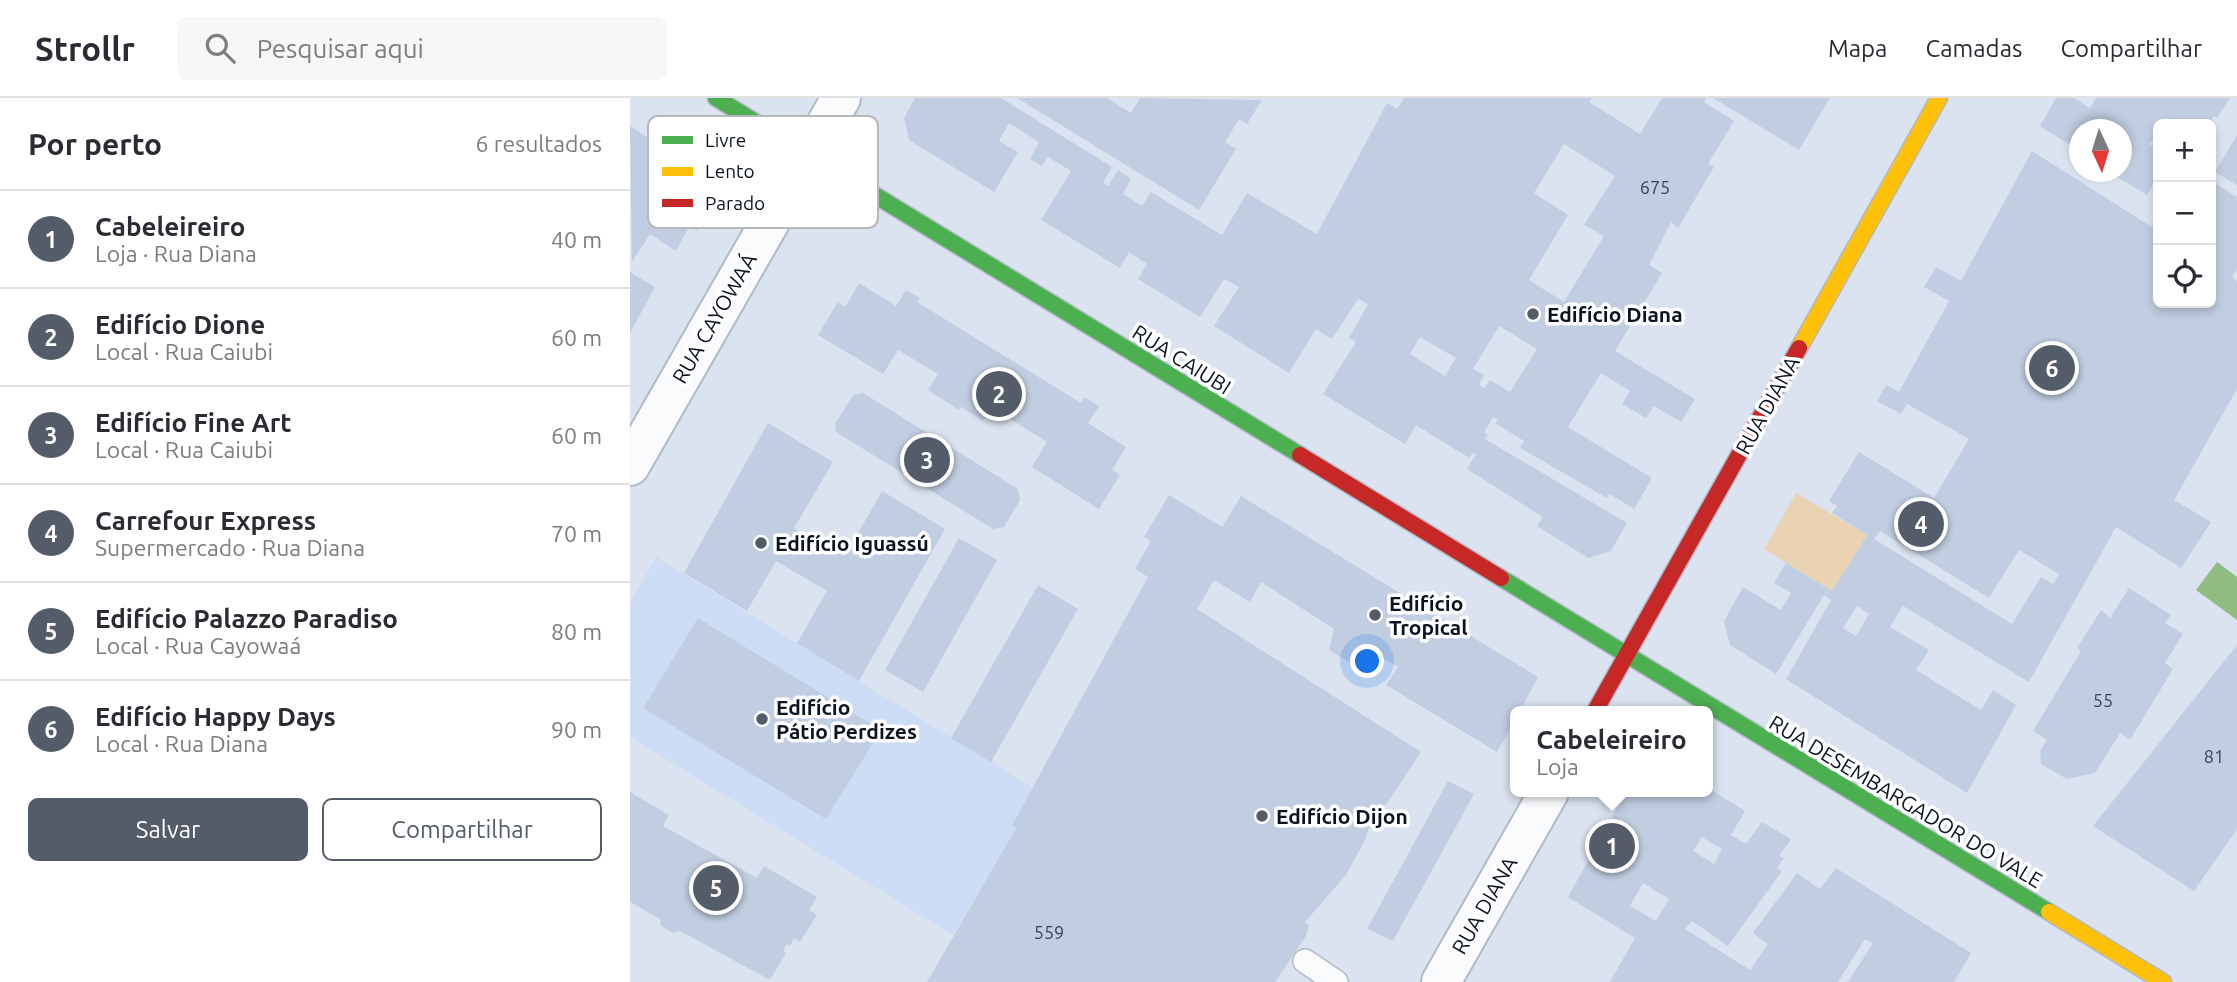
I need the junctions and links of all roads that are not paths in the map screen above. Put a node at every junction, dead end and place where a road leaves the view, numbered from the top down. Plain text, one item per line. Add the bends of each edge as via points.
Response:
1 (716, 98) edge
2 (841, 98) edge
3 (1939, 98) edge
4 (745, 116) edge
5 (831, 116) edge
6 (878, 197) edge
7 (767, 228) edge
8 (630, 466) edge
9 (1626, 655) junction
10 (1598, 706) edge
11 (1710, 706) edge
12 (1713, 708) edge
13 (1546, 797) edge
14 (1305, 961) dead end
15 (1336, 982) edge
16 (1441, 982) edge
17 (2164, 982) edge

1 - 4 main road, RUA CAIUBI
2 - 5 street, RUA CAYOWAÁ
3 - 9 main road, RUA DIANA
6 - 9 main road, RUA CAIUBI
7 - 8 street, RUA CAYOWAÁ
9 - 10 main road, RUA DIANA
9 - 11 main road, RUA DESEMBARGADOR DO VALE
12 - 17 main road, RUA DESEMBARGADOR DO VALE
13 - 16 street, RUA DIANA
14 - 15 lane

